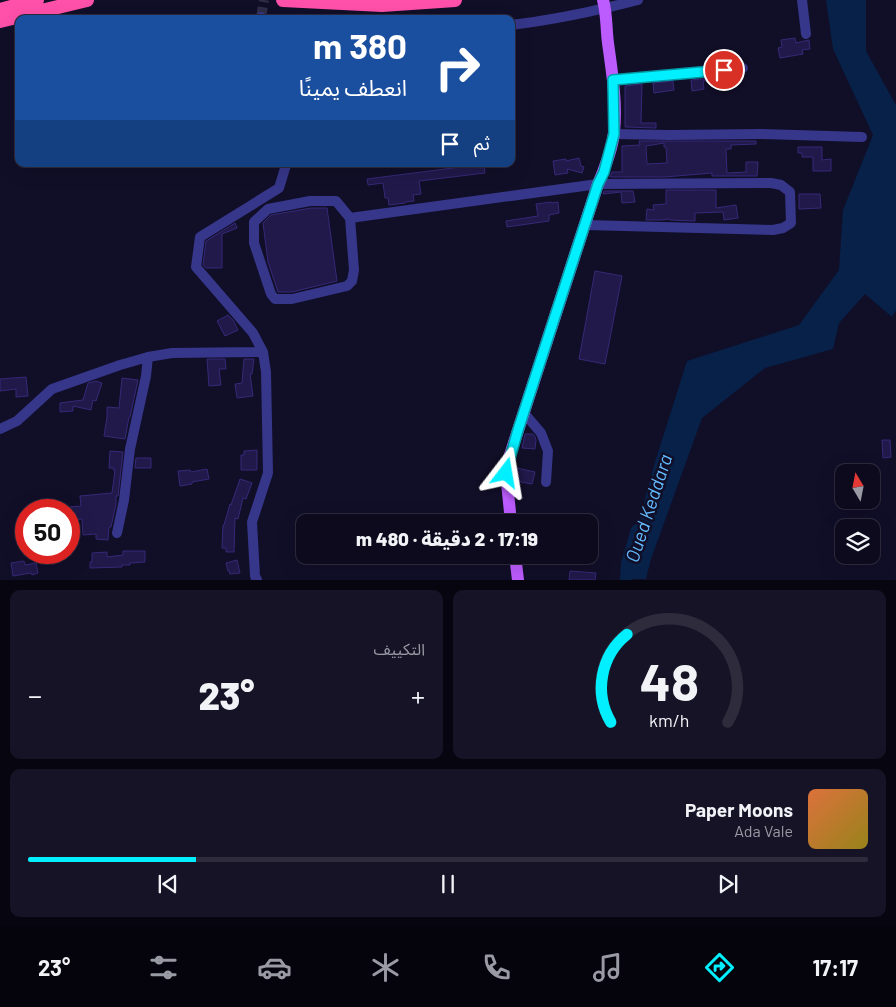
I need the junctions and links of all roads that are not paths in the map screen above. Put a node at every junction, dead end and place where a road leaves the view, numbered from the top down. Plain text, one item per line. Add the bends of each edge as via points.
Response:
1 (36, 0) edge
2 (87, 0) edge
3 (283, 0) edge
4 (455, 0) edge
5 (638, 0) edge
6 (802, 0) edge
7 (605, 4) edge
8 (0, 10) edge
9 (25, 15) edge
10 (15, 17) edge
11 (0, 21) edge
12 (515, 24) edge
13 (806, 34) dead end
14 (743, 68) dead end
15 (613, 80) junction
16 (614, 134) junction
17 (862, 137) dead end
18 (285, 167) edge
19 (598, 184) junction
20 (350, 218) junction
21 (586, 225) junction
22 (263, 352) junction
23 (148, 357) junction
24 (524, 414) junction
25 (0, 429) edge
26 (546, 482) dead end
27 (510, 514) edge
28 (117, 533) dead end
29 (516, 564) edge
30 (257, 580) edge
31 (518, 580) edge

1 - 8 highway
2 - 9 highway
3 - 4 highway via 382,5
5 - 7 street
6 - 13 street
7 - 12 street via 577,15
7 - 15 main road
10 - 11 highway
14 - 15 street
15 - 16 main road
16 - 17 street
16 - 19 main road
18 - 22 street via 279,188 200,237 196,267 253,332
19 - 20 street
19 - 21 main road
19 - 21 street via 771,183 790,192 791,223 773,230
20 - 20 street via 352,281 347,286 292,299 275,299 254,243 254,222 268,209 310,201 336,202
21 - 24 main road
22 - 23 street via 172,353
22 - 30 street via 268,473 252,522
23 - 25 street via 52,389 17,421
23 - 28 street
24 - 26 street via 541,433 548,450
24 - 27 main road via 506,473
29 - 31 main road

